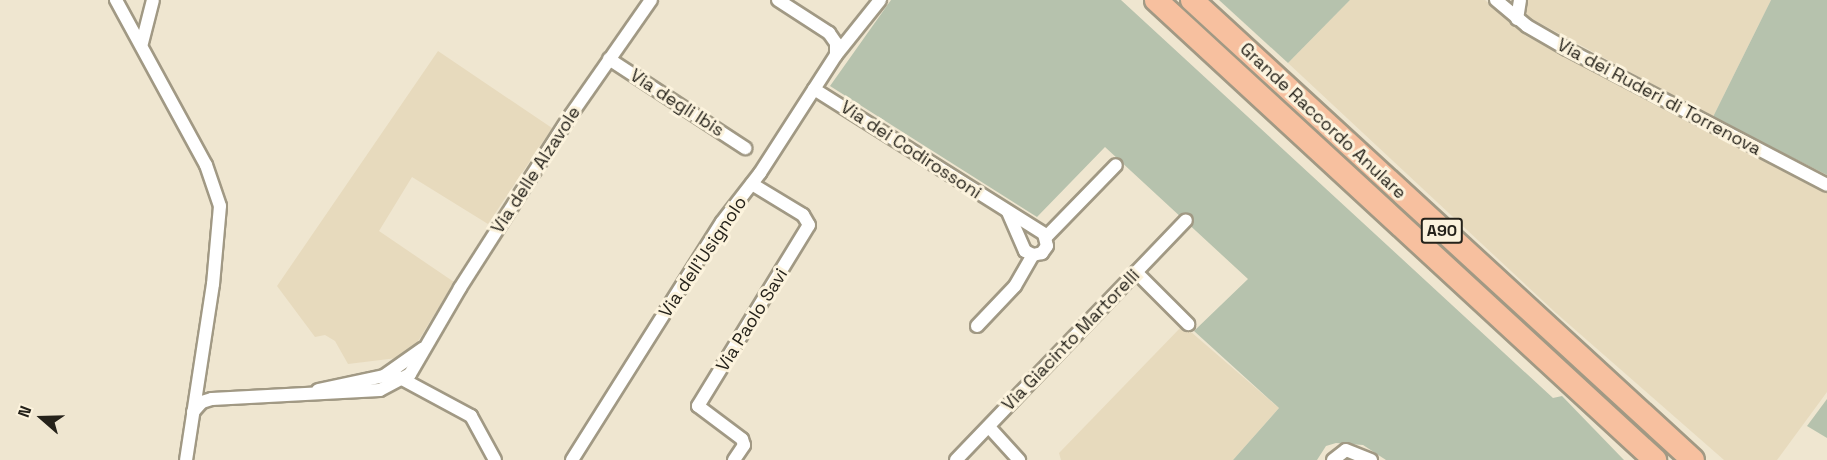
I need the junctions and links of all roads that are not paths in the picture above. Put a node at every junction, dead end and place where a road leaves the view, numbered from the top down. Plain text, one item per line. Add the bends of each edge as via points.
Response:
1 (116, 0) edge
2 (153, 0) edge
3 (651, 0) edge
4 (778, 0) edge
5 (880, 0) edge
6 (1156, 0) edge
7 (1192, 0) edge
8 (1496, 0) edge
9 (1520, 0) edge
10 (1517, 19) junction
11 (142, 43) junction
12 (836, 55) junction
13 (609, 59) junction
14 (814, 89) junction
15 (745, 148) dead end
16 (1116, 165) dead end
17 (752, 184) junction
18 (1827, 185) edge
19 (1008, 212) junction
20 (1186, 220) dead end
21 (1046, 237) junction
22 (1033, 255) junction
23 (1136, 272) junction
24 (1188, 324) dead end
25 (977, 326) dead end
26 (426, 344) junction
27 (391, 373) junction
28 (402, 381) junction
29 (310, 393) junction
30 (193, 412) junction
31 (989, 427) junction
32 (186, 460) edge
33 (495, 460) edge
34 (572, 460) edge
35 (734, 460) edge
36 (956, 460) edge
37 (1019, 460) edge
38 (1333, 460) edge
39 (1371, 460) edge
40 (1655, 460) edge
41 (1693, 460) edge

1 - 11 street
2 - 11 street
3 - 13 street, Via delle Alzavole
4 - 12 street via 829,33 836,43
5 - 12 street, Via dell'Usignolo
6 - 40 highway, Grande Raccordo Anulare / A90
7 - 41 highway, Grande Raccordo Anulare / A90
8 - 10 street, Via dei Ruderi di Torrenova
9 - 10 street
10 - 18 street, Via dei Ruderi di Torrenova
11 - 30 street via 209,172 220,206 213,284
12 - 14 street, Via dell'Usignolo
13 - 15 street, Via degli Ibis
13 - 26 street, Via delle Alzavole
14 - 17 street, Via dell'Usignolo
14 - 19 street, Via dei Codirossoni
16 - 21 street
17 - 34 street, Via dell'Usignolo via 711,239
17 - 35 street, Via Paolo Savi via 803,215 809,225 698,406 742,439 744,445
19 - 21 street, Via dei Codirossoni
19 - 22 street via 1023,248
20 - 23 street, Via Giacinto Martorelli
21 - 22 street via 1046,249
22 - 25 street via 1015,286
23 - 24 street
23 - 31 street, Via Giacinto Martorelli
26 - 27 street
26 - 28 street via 414,370
27 - 28 street
27 - 29 street
28 - 29 street via 380,390
28 - 33 street via 471,416
29 - 30 street via 212,399
30 - 32 street
31 - 36 street, Via Giacinto Martorelli
31 - 37 street
38 - 39 street via 1346,450

